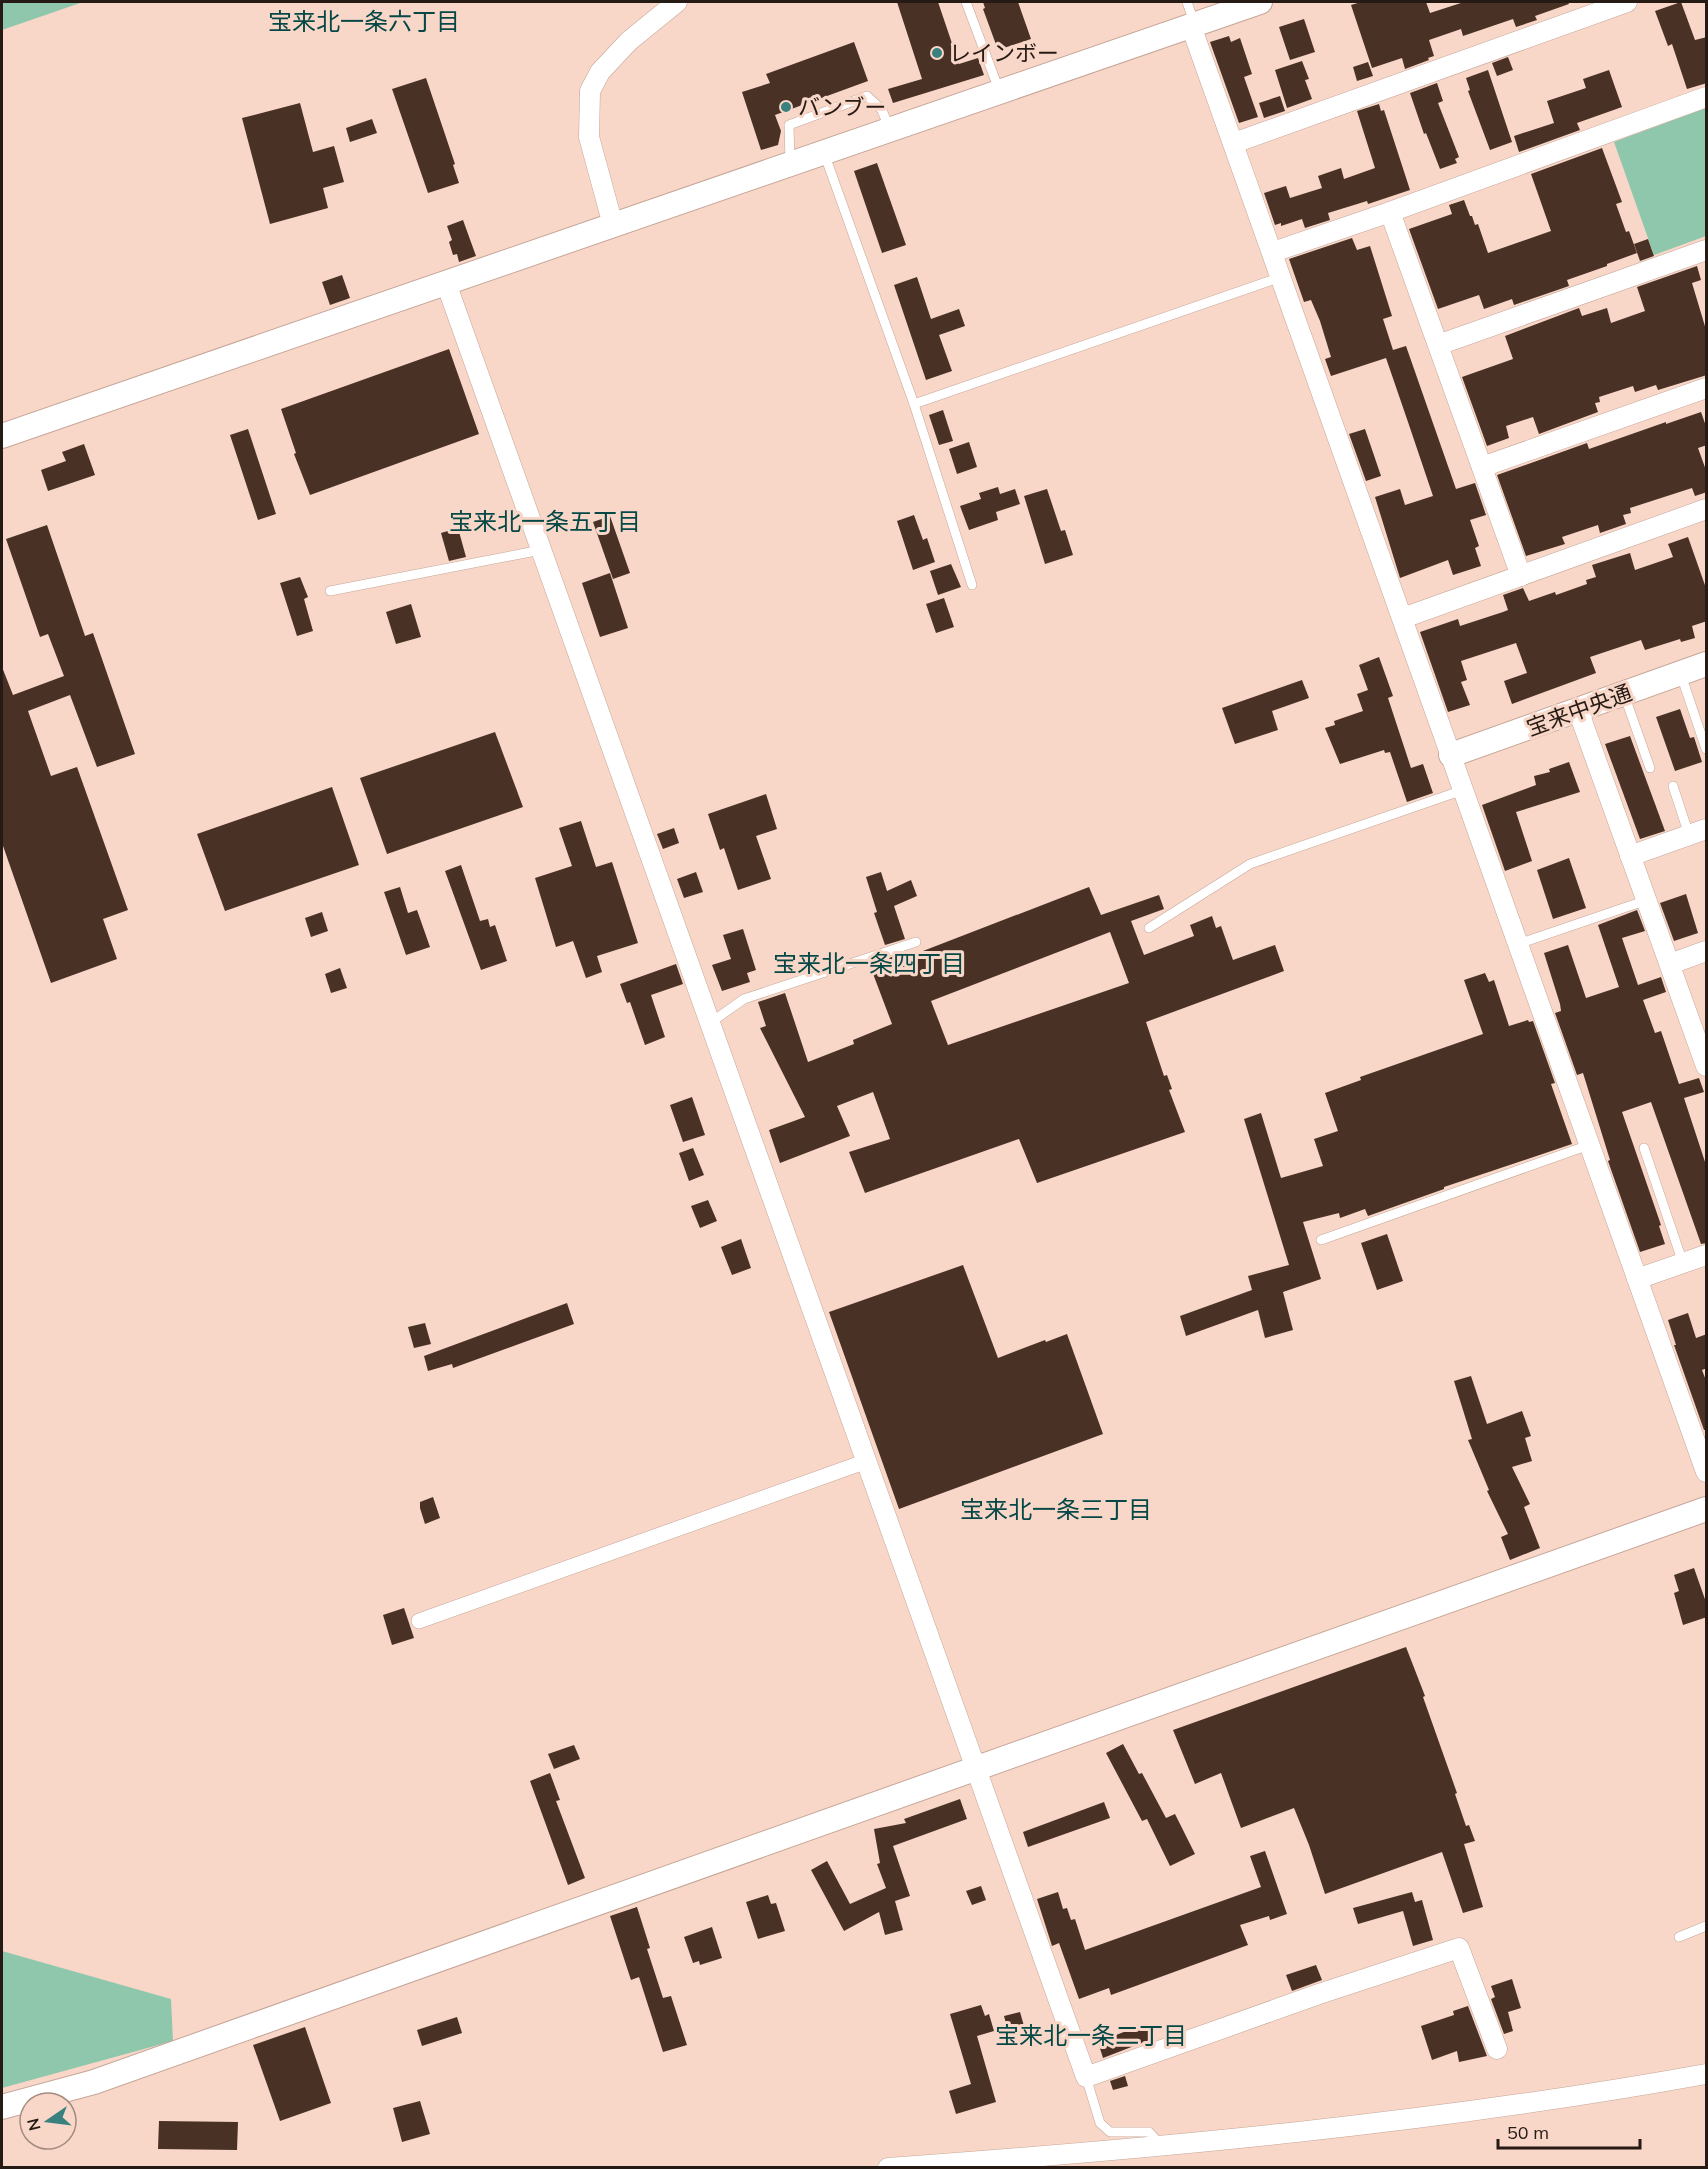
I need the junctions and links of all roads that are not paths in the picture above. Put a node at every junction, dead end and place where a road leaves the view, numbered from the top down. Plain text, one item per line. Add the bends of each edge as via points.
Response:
1 (677, 2) edge
2 (966, 2) edge
3 (1187, 2) edge
4 (1260, 2) edge
5 (1627, 2) edge
6 (1193, 25) junction
7 (1000, 92) junction
8 (1707, 97) edge
9 (890, 130) junction
10 (1234, 143) junction
11 (824, 153) junction
12 (790, 165) junction
13 (1390, 212) junction
14 (613, 225) junction
15 (1707, 250) edge
16 (1273, 252) junction
17 (1281, 277) junction
18 (446, 283) junction
19 (1438, 345) junction
20 (1707, 388) edge
21 (914, 404) junction
22 (2, 436) edge
23 (1482, 467) junction
24 (1707, 509) edge
25 (541, 550) junction
26 (1521, 576) junction
27 (972, 585) dead end
28 (330, 591) dead end
29 (1403, 618) junction
30 (1707, 664) edge
31 (1680, 674) junction
32 (1624, 694) junction
33 (1578, 710) junction
34 (1706, 749) edge
35 (1451, 756) junction
36 (1650, 768) dead end
37 (1673, 786) dead end
38 (1463, 790) junction
39 (1698, 832) edge
40 (1630, 856) junction
41 (1647, 900) junction
42 (1149, 928) dead end
43 (916, 942) dead end
44 (1518, 944) junction
45 (1707, 951) edge
46 (1670, 964) junction
47 (710, 1023) junction
48 (1707, 1066) edge
49 (1589, 1145) junction
50 (1644, 1148) dead end
51 (1320, 1240) dead end
52 (1707, 1255) edge
53 (1683, 1263) junction
54 (1637, 1279) junction
55 (867, 1461) junction
56 (1707, 1472) edge
57 (1707, 1509) edge
58 (419, 1621) dead end
59 (977, 1770) junction
60 (1707, 1926) edge
61 (1679, 1937) dead end
62 (1497, 2049) dead end
63 (1707, 2074) edge
64 (1086, 2077) junction
65 (2, 2107) edge
66 (1162, 2146) junction
67 (888, 2168) edge

1 - 14 street via 629,41 600,72 590,91 589,137
2 - 7 lane
3 - 6 lane
4 - 6 street
5 - 10 street
6 - 7 street
6 - 10 street
7 - 9 street
8 - 13 street
9 - 11 street
9 - 12 lane via 882,110 867,96 789,125
10 - 16 street
11 - 12 street
11 - 21 lane
12 - 14 street
13 - 16 street
13 - 19 street
14 - 18 street
15 - 19 street
16 - 17 street
17 - 21 lane
17 - 29 street
18 - 22 street
18 - 25 street
19 - 23 street
20 - 23 street
21 - 27 lane
23 - 26 street
24 - 26 street
25 - 28 lane
25 - 47 street
26 - 29 street
29 - 35 street
30 - 31 street, 宝来中央通
31 - 32 street, 宝来中央通
31 - 34 lane
32 - 33 street, 宝来中央通
32 - 36 lane
33 - 35 street, 宝来中央通
33 - 40 street
35 - 38 street
37 - 39 lane
38 - 42 lane via 1250,864
38 - 44 street
39 - 40 street
40 - 41 street
41 - 44 lane
41 - 46 street
43 - 47 lane via 744,999
44 - 49 street
45 - 46 street
46 - 48 street
47 - 55 street
49 - 51 lane
49 - 54 street
50 - 53 lane
52 - 53 street
53 - 54 street
54 - 56 street
55 - 58 street
55 - 59 street
57 - 59 street
59 - 64 street
59 - 65 street via 94,2082
60 - 61 lane
62 - 64 street via 1460,1948
63 - 66 street via 1525,2104
64 - 66 lane via 1100,2123 1110,2132 1149,2132
66 - 67 street

